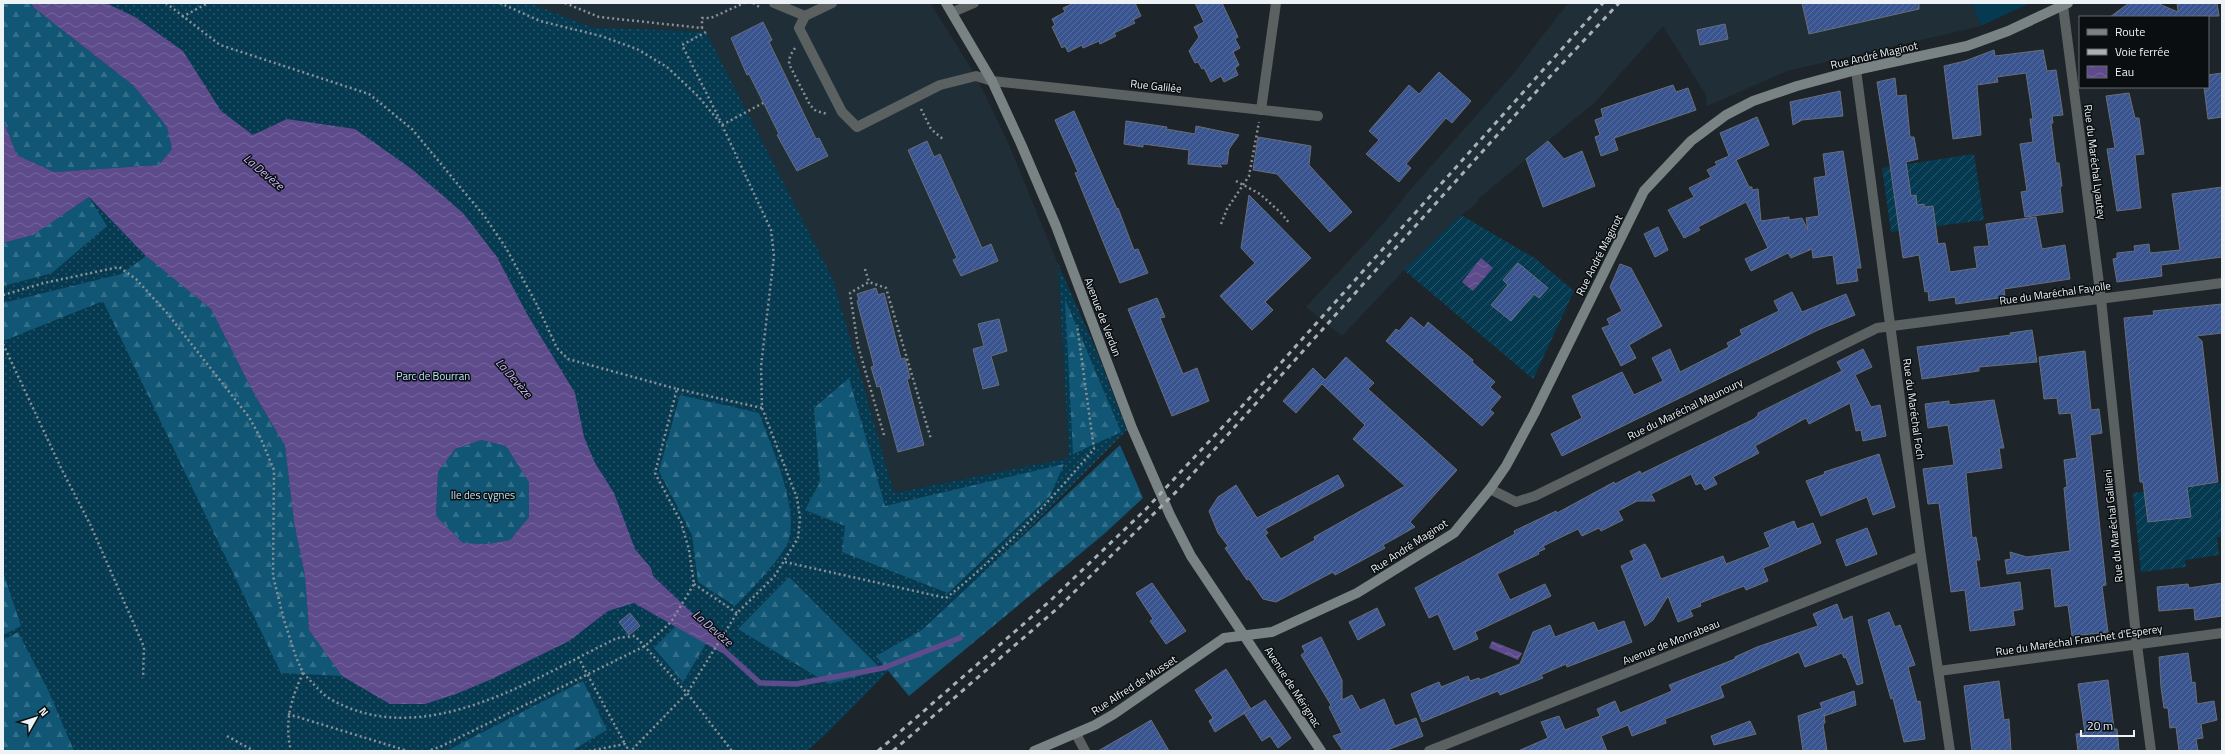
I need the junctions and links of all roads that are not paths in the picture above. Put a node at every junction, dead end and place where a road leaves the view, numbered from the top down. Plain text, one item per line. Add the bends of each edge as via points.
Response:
1 (774, 3) edge
2 (832, 3) edge
3 (946, 3) edge
4 (974, 3) edge
5 (1276, 3) edge
6 (2066, 4) edge
7 (953, 12) junction
8 (805, 16) junction
9 (1856, 70) junction
10 (992, 81) junction
11 (1261, 110) junction
12 (1318, 116) dead end
13 (2222, 283) edge
14 (2101, 299) junction
15 (1891, 327) junction
16 (1490, 489) junction
17 (1921, 556) junction
18 (2222, 633) edge
19 (1244, 636) junction
20 (2137, 645) junction
21 (1939, 671) junction
22 (1076, 734) junction
23 (1034, 751) edge
24 (1085, 751) edge
25 (1321, 751) edge
26 (1429, 751) edge
27 (1950, 751) edge
28 (2151, 751) edge

1 - 8 street
2 - 8 street
3 - 7 street, Avenue de Verdun
4 - 7 street
5 - 11 street
6 - 9 street, Rue André Maginot via 2008,31 1967,46
6 - 14 street, Rue du Maréchal Lyautey
7 - 10 street, Avenue de Verdun
8 - 10 street, Rue Galilée via 799,28 842,112 857,127 940,85 976,76
9 - 15 street, Rue du Maréchal Foch
9 - 16 street, Rue André Maginot via 1753,101 1726,115 1691,141 1644,191 1534,414 1506,466
10 - 11 street, Rue Galilée
10 - 19 street, Avenue de Verdun via 1056,226 1157,487 1191,556
11 - 12 street, Rue Galilée
13 - 14 street, Rue du Maréchal Fayolle
14 - 15 street, Rue du Maréchal Fayolle
14 - 20 street, Rue du Maréchal Gallieni
15 - 16 street, Rue du Maréchal Maunoury via 1877,328 1535,496 1516,502
15 - 17 street, Rue du Maréchal Foch
16 - 19 street, Rue André Maginot via 1454,533 1357,593 1272,632
17 - 21 street, Rue du Maréchal Foch
17 - 26 street, Avenue de Monrabeau
18 - 20 street, Rue du Maréchal Franchet d'Esperey
19 - 22 street, Rue Alfred de Musset via 1224,638 1137,699
19 - 25 street, Avenue de Mérignac
20 - 21 street, Rue du Maréchal Franchet d'Esperey
20 - 28 street, Rue du Maréchal Gallieni
21 - 27 street, Rue du Maréchal Foch
22 - 23 street, Rue Alfred de Musset
22 - 24 street

